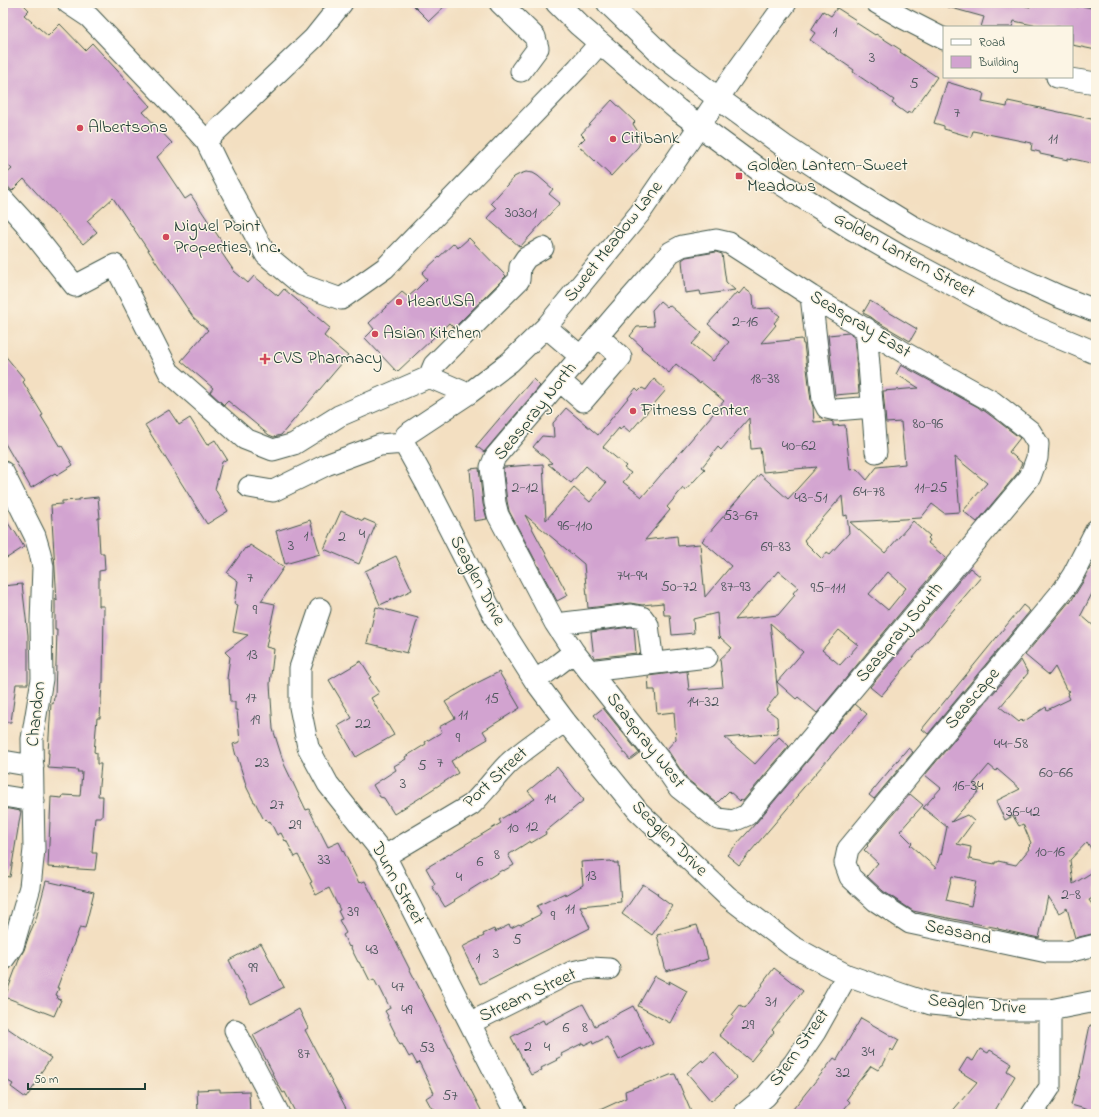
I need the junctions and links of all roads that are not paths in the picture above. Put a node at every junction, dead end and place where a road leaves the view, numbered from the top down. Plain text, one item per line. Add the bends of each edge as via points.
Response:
1 (68, 3) edge
2 (342, 3) edge
3 (500, 3) edge
4 (557, 3) edge
5 (608, 3) edge
6 (786, 3) edge
7 (878, 3) edge
8 (943, 38) edge
9 (600, 43) junction
10 (521, 71) dead end
11 (1064, 78) edge
12 (1096, 83) edge
13 (719, 99) junction
14 (700, 126) junction
15 (206, 141) junction
16 (3, 200) edge
17 (543, 248) dead end
18 (671, 252) joint
19 (811, 296) junction
20 (1096, 311) edge
21 (546, 327) junction
22 (866, 328) junction
23 (598, 336) junction
24 (1096, 353) edge
25 (580, 356) junction
26 (429, 377) junction
27 (560, 381) junction
28 (468, 394) junction
29 (872, 406) junction
30 (404, 443) junction
31 (1038, 444) joint
32 (876, 452) dead end
33 (491, 467) joint
34 (5, 481) edge
35 (249, 487) dead end
36 (1096, 530) edge
37 (320, 608) dead end
38 (556, 624) junction
39 (574, 652) junction
40 (707, 657) dead end
41 (653, 663) junction
42 (589, 671) junction
43 (535, 681) junction
44 (564, 721) junction
45 (3, 761) edge
46 (33, 766) junction
47 (3, 796) edge
48 (34, 801) junction
49 (747, 815) joint
50 (385, 856) junction
51 (845, 863) joint
52 (1096, 945) edge
53 (3, 960) edge
54 (609, 969) dead end
55 (847, 975) junction
56 (1096, 1001) edge
57 (1050, 1010) junction
58 (470, 1023) junction
59 (235, 1030) dead end
60 (279, 1114) edge
61 (516, 1114) edge
62 (744, 1114) edge
63 (1032, 1114) edge

1 - 15 street via 89,17
2 - 15 street via 314,38
3 - 10 street via 535,37 537,43 538,48
4 - 9 main road, Golden Lantern Street
5 - 13 main road, Golden Lantern Street via 663,56
6 - 13 street, Sweet Meadow Lane
7 - 8 street
9 - 14 main road, Golden Lantern Street
9 - 15 street via 385,268 341,299 302,285 266,255
11 - 12 street
13 - 14 street, Sweet Meadow Lane
13 - 20 main road, Golden Lantern Street via 825,173 912,226 1010,274
14 - 21 street, Sweet Meadow Lane via 630,225
14 - 24 main road, Golden Lantern Street via 764,172 851,228 1027,324
16 - 26 street via 25,223 75,286 115,265 169,372 245,438 273,450 294,444 339,416
17 - 26 street via 526,258 520,267 519,280 434,365
18 - 19 street, Seaspray East via 682,246 716,240 729,243
18 - 23 street, Seaspray North
19 - 22 street, Seaspray East
19 - 29 street via 823,400 827,408 836,410
21 - 25 street, Seaspray North
21 - 28 street, Sweet Meadow Lane via 510,362
22 - 29 street
22 - 31 street, Seaspray East via 993,402 1030,431
23 - 25 street, Seaspray North
23 - 27 street via 622,357 583,401
25 - 27 street, Seaspray North
26 - 28 street
27 - 33 street, Seaspray North via 495,458
28 - 30 street, Sweet Meadow Lane via 406,435
29 - 32 street
30 - 35 street via 380,446 326,465 273,491
30 - 43 street, Seaglen Drive via 496,618
31 - 49 street, Seaspray South via 1037,458 1030,477
33 - 38 street, Seaspray West via 498,515
34 - 46 street, Chandon via 35,536 43,568 42,679 32,739
36 - 51 street, Seascape via 1064,589 848,849
37 - 50 street, Dunn Street via 300,668 300,706 308,747 328,784
38 - 39 street, Seaspray West
38 - 41 street via 631,615 642,617 648,625
39 - 42 street, Seaspray West
39 - 43 street
40 - 41 street
41 - 42 street
42 - 49 street, Seaspray West via 679,788 718,819 733,821
43 - 44 street, Seaglen Drive
44 - 50 street, Port Street via 508,764 471,805
44 - 55 street, Seaglen Drive via 638,811 727,896 792,946
45 - 46 street
46 - 48 street, Chandon
47 - 48 street
48 - 53 street, Chandon via 34,849 30,888 13,946
50 - 58 street, Dunn Street
51 - 52 street, Seasand via 850,877 860,887 876,901 910,923 1047,952 1067,952
54 - 58 street, Stream Street via 591,968 572,972
55 - 57 street, Seaglen Drive via 931,1004 993,1010
55 - 62 street, Stern Street via 794,1063 766,1096
56 - 57 street, Seaglen Drive
57 - 63 street via 1050,1087
58 - 61 street, Dunn Street
59 - 60 street

